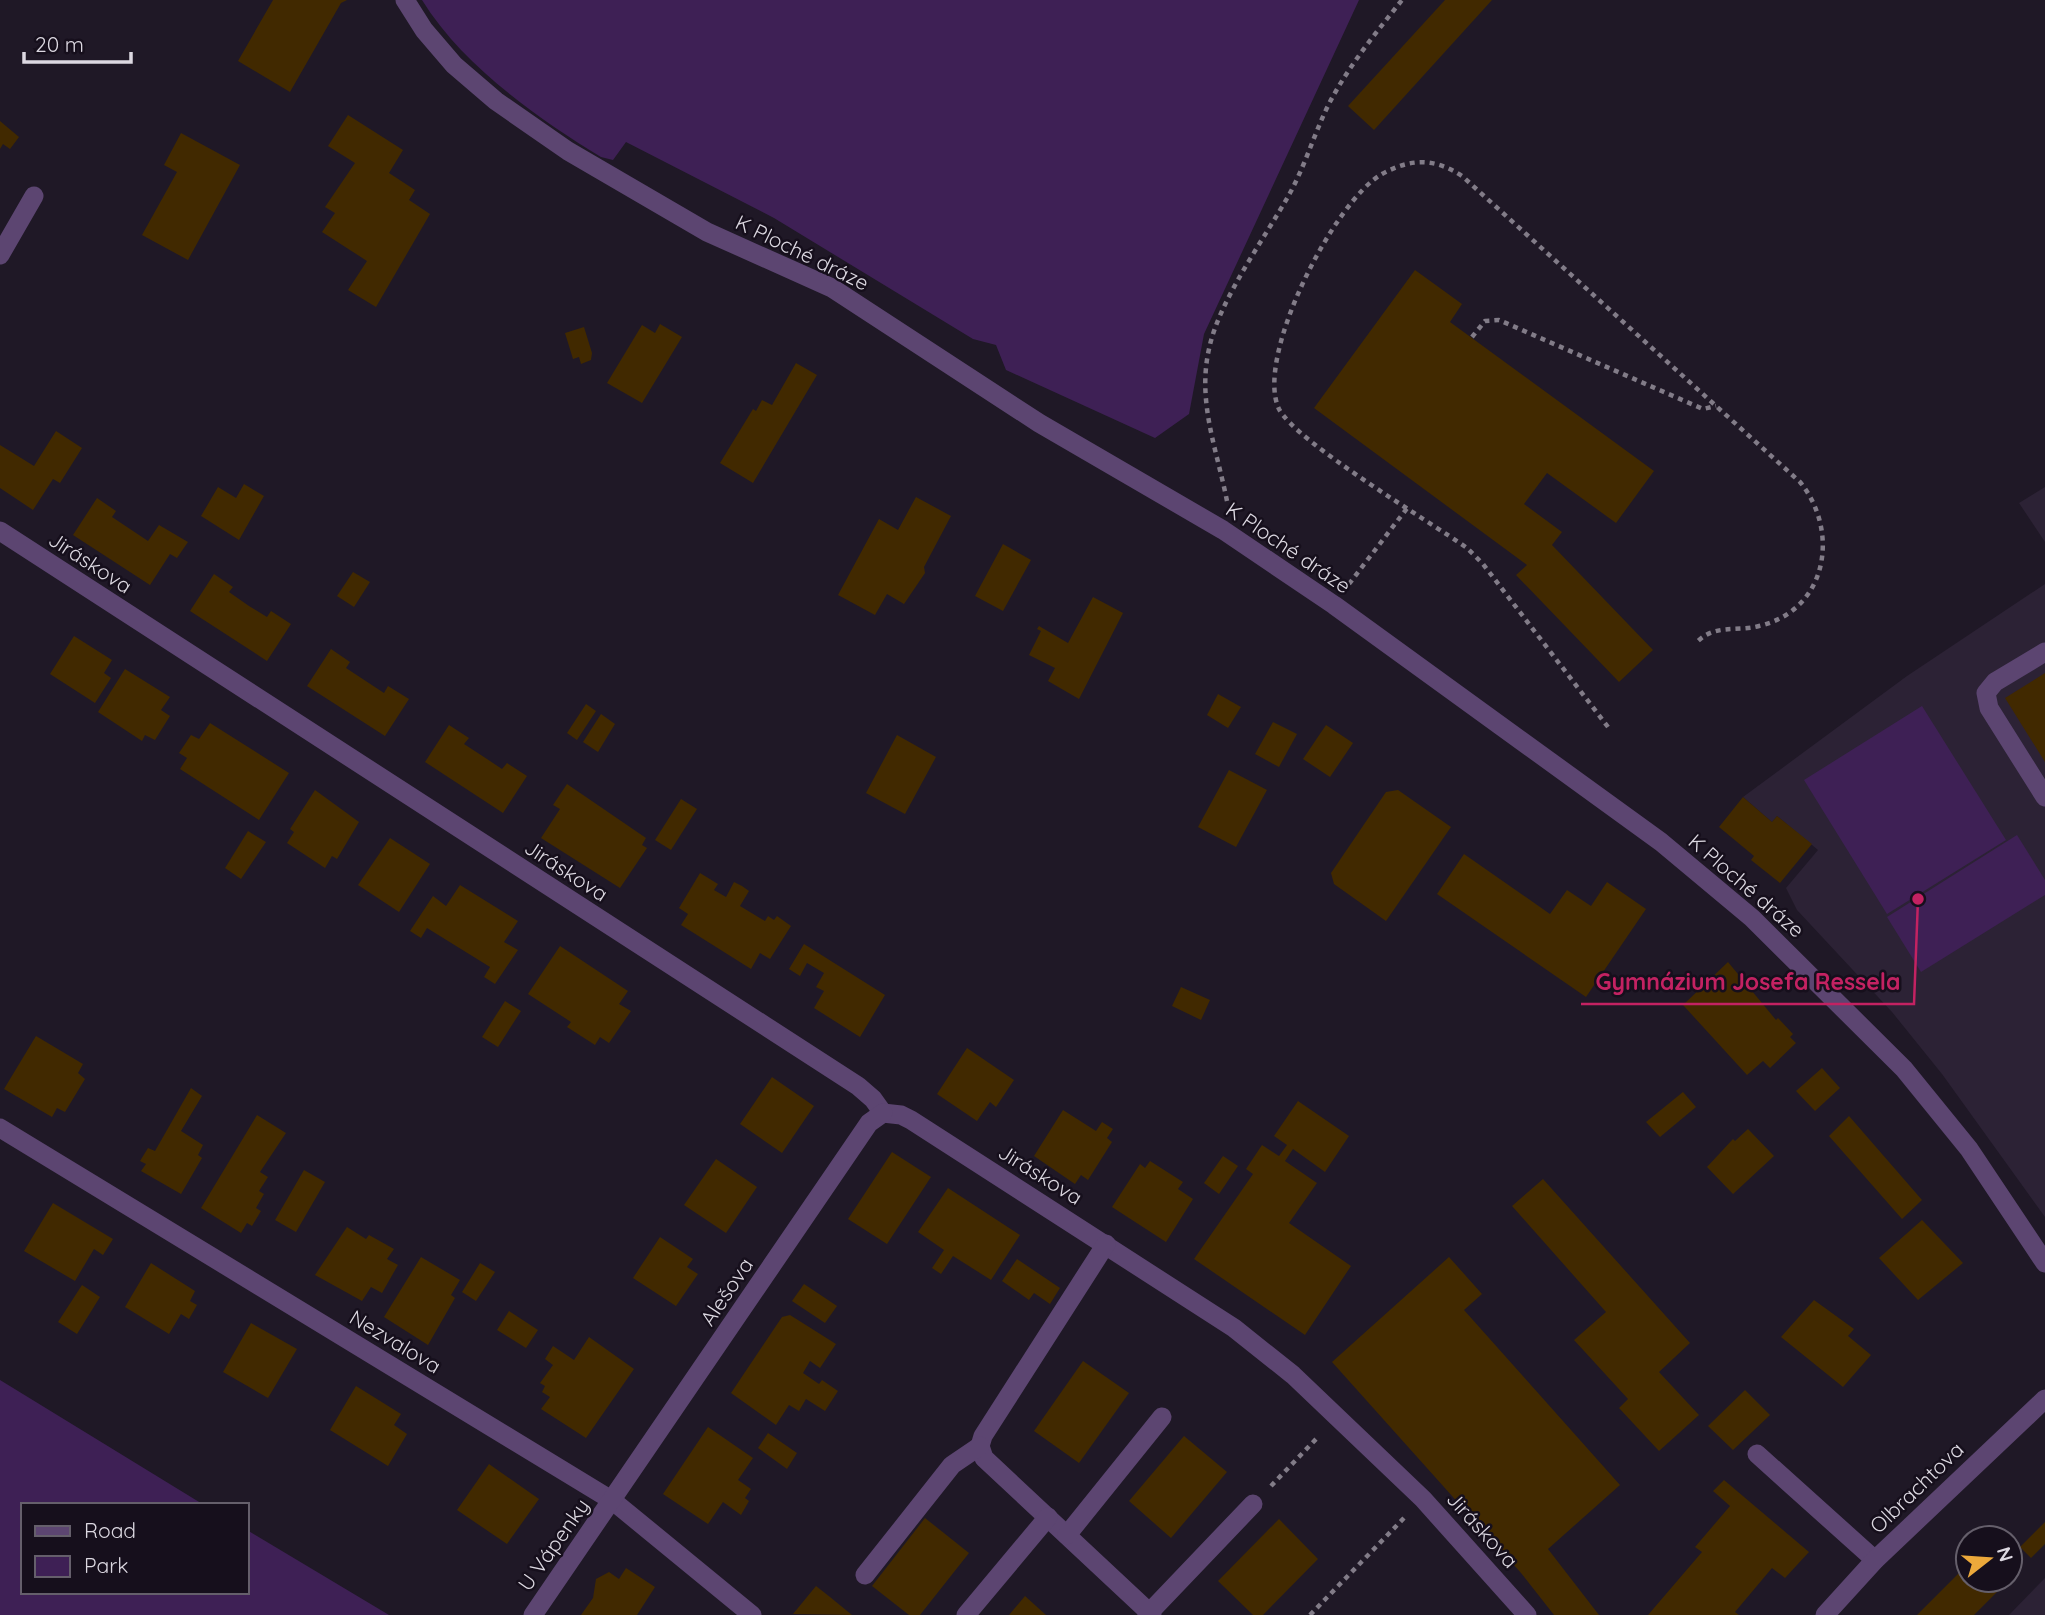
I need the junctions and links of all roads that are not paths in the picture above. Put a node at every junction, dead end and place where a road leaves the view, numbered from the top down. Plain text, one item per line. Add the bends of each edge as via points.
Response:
1 (405, 0) edge
2 (34, 196) dead end
3 (0, 255) edge
4 (0, 531) edge
5 (2045, 652) edge
6 (2045, 797) edge
7 (883, 1113) junction
8 (0, 1128) edge
9 (1106, 1244) junction
10 (2045, 1263) edge
11 (2045, 1399) edge
12 (1162, 1417) dead end
13 (980, 1446) junction
14 (1757, 1454) dead end
15 (613, 1501) junction
16 (1253, 1504) road end
17 (1048, 1517) junction
18 (1067, 1535) junction
19 (1875, 1560) junction
20 (865, 1575) dead end
21 (1149, 1614) edge
22 (533, 1615) edge
23 (752, 1615) edge
24 (966, 1615) edge
25 (1527, 1615) edge
26 (1825, 1615) edge

1 - 10 street, K Ploché dráze via 454,65 568,151 707,232 832,288 1039,423 1223,530 1661,842 1752,918 1905,1069 1969,1149
2 - 3 street
4 - 7 street, Jiráskova via 858,1086
5 - 6 street via 1995,682 1986,694 1989,708
7 - 9 street, Jiráskova via 901,1115
7 - 15 street, Alešova via 869,1124
8 - 15 street, Nezvalova
9 - 13 street
9 - 25 street, Jiráskova via 1234,1328 1311,1391 1423,1499
11 - 19 street, Olbrachtova
12 - 18 street
13 - 17 street via 984,1458
13 - 20 street via 952,1465
14 - 19 street
15 - 22 street, U Vápenky
15 - 23 street, Nezvalova
16 - 21 street
17 - 18 street
17 - 24 street
18 - 21 street
19 - 26 street, Olbrachtova

